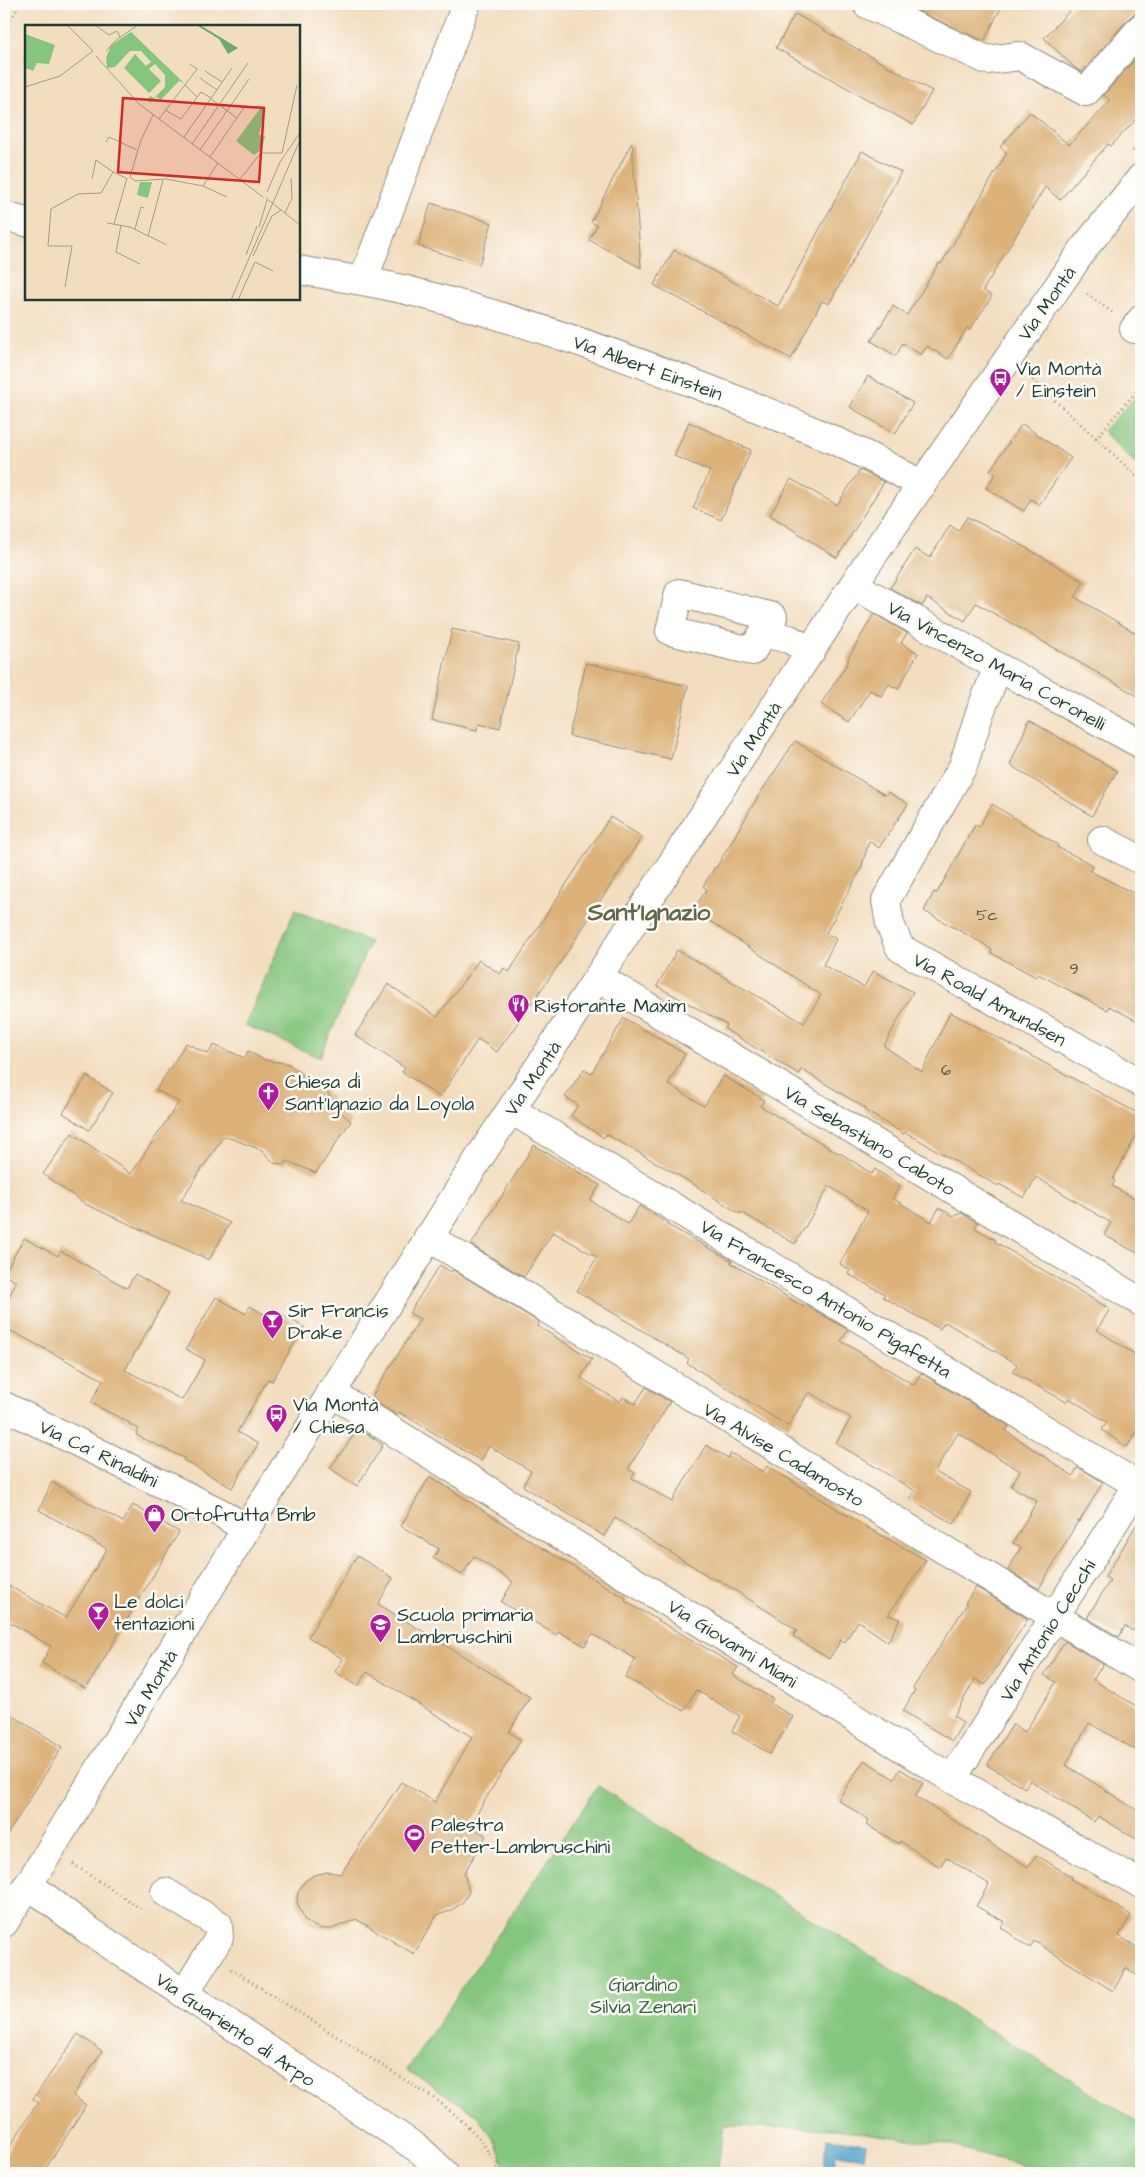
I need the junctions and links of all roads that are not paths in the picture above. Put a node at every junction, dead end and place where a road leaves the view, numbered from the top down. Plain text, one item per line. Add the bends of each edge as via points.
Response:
1 (466, 4) edge
2 (867, 4) edge
3 (1141, 28) edge
4 (1141, 178) edge
5 (4, 216) edge
6 (25, 222) edge
7 (300, 270) edge
8 (363, 281) junction
9 (922, 484) junction
10 (854, 585) junction
11 (763, 633) dead end
12 (810, 651) junction
13 (998, 667) junction
14 (1141, 744) edge
15 (1102, 840) dead end
16 (1141, 860) edge
17 (598, 978) junction
18 (1141, 1083) edge
19 (511, 1110) junction
20 (428, 1237) junction
21 (1141, 1302) edge
22 (330, 1392) junction
23 (4, 1406) edge
24 (1140, 1484) edge
25 (246, 1529) junction
26 (1054, 1618) junction
27 (1141, 1669) edge
28 (952, 1779) junction
29 (1141, 1884) edge
30 (27, 1886) junction
31 (165, 1892) dead end
32 (4, 1923) edge
33 (184, 1994) junction
34 (444, 2173) edge

1 - 8 street
2 - 3 street via 987,60 1020,56 1086,92
4 - 9 street, Via Montà via 1085,247
5 - 6 street
7 - 8 street, Via Albert Einstein
8 - 9 street, Via Albert Einstein via 413,291 524,323 632,360 781,416
9 - 10 street, Via Montà
10 - 12 street, Via Montà
10 - 13 street, Via Vincenzo Maria Coronelli
11 - 12 street via 789,639
12 - 17 street, Via Montà
13 - 14 street, Via Vincenzo Maria Coronelli
13 - 18 street, Via Roald Amundsen via 963,766 886,900 890,924 900,948
15 - 16 street
17 - 19 street, Via Montà
17 - 21 street, Via Sebastiano Caboto
19 - 20 street, Via Montà
19 - 24 street, Via Francesco Antonio Pigafetta
20 - 22 street, Via Montà
20 - 26 street, Via Alvise Cadamosto
22 - 25 street, Via Montà
22 - 28 street, Via Giovanni Miani
23 - 25 street, Via Ca' Rinaldini via 221,1513
24 - 26 street, Via Antonio Cecchi
25 - 30 street, Via Montà
26 - 27 street, Via Alvise Cadamosto
26 - 28 street, Via Antonio Cecchi
28 - 29 street, Via Giovanni Miani
30 - 32 street, Via Montà
30 - 33 street, Via Guariento di Arpo
31 - 33 street via 218,1924 220,1938
33 - 34 street, Via Guariento di Arpo via 420,2150

